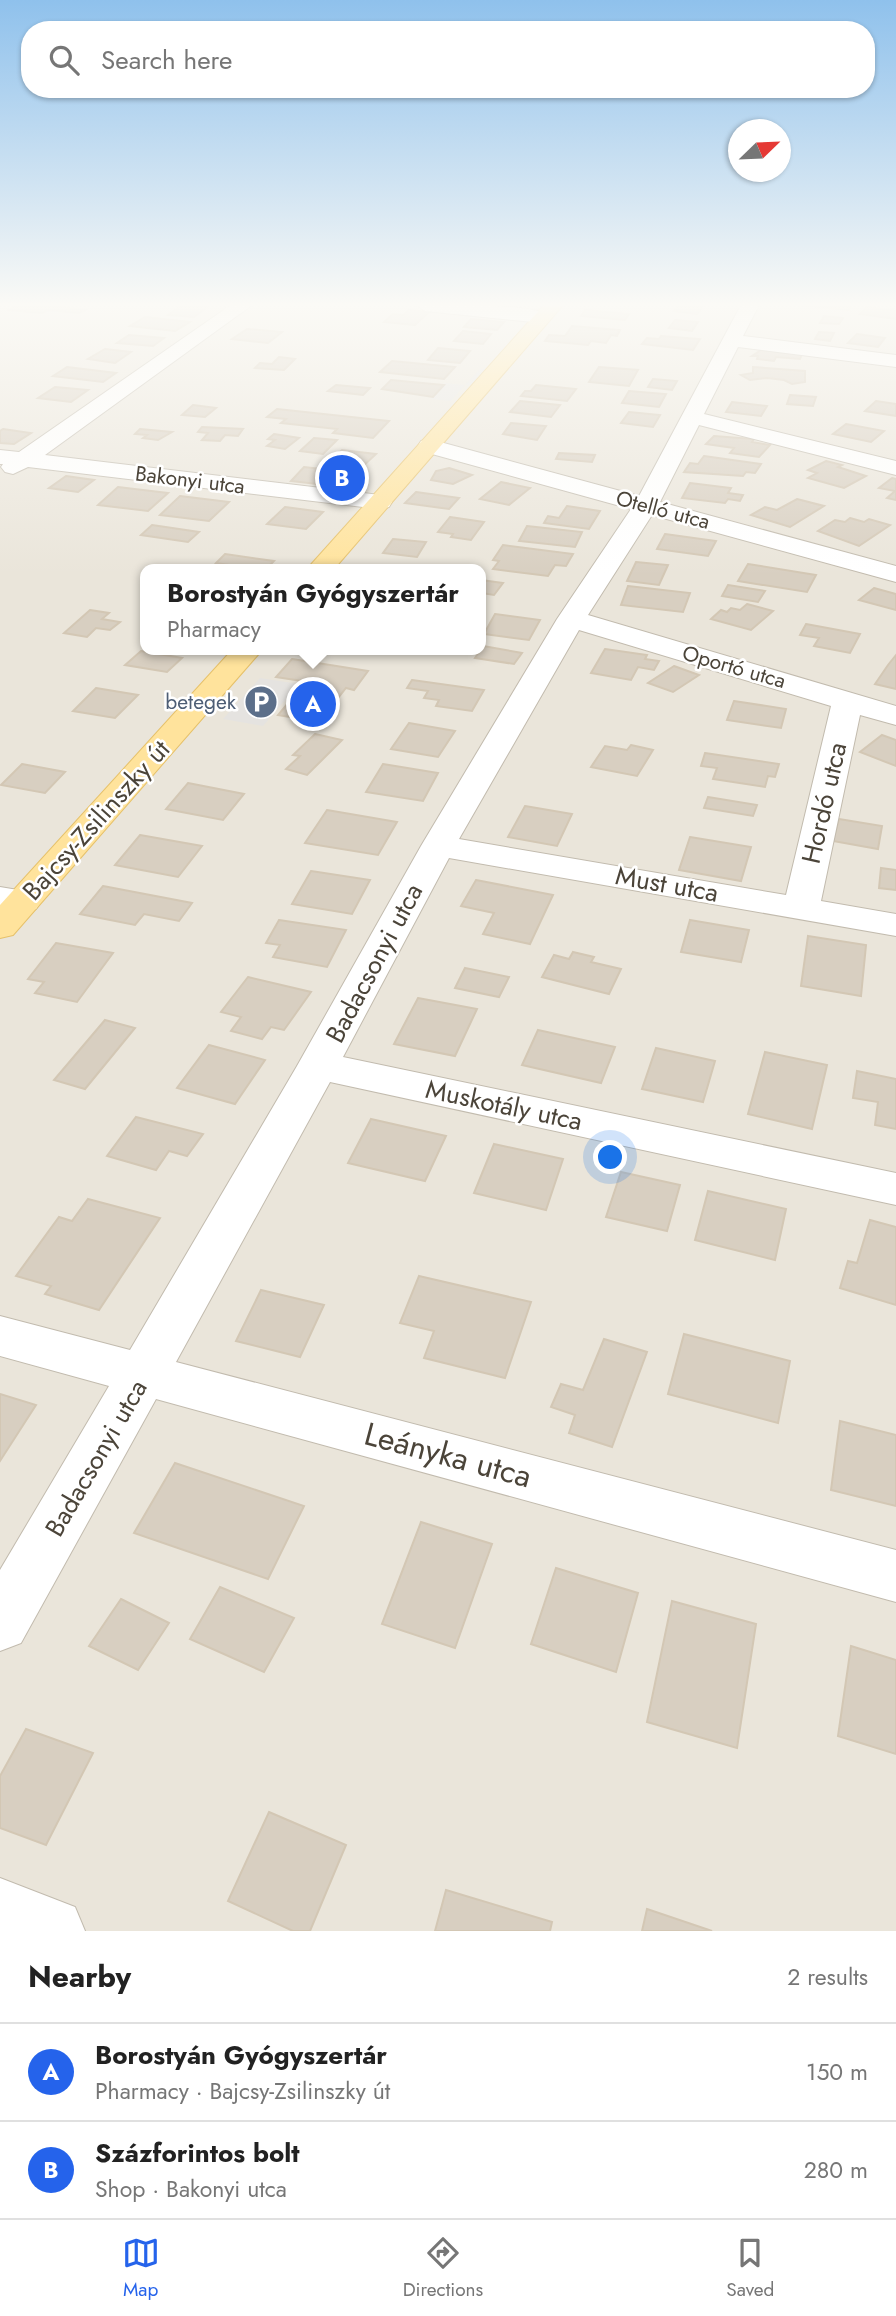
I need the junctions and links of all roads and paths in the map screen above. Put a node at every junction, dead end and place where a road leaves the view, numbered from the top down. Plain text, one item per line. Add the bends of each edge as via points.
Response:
1 (107, 395) edge
2 (474, 395) edge
3 (704, 395) edge
4 (692, 417) junction
5 (429, 446) junction
6 (12, 458) edge
7 (891, 460) edge
8 (0, 477) edge
9 (380, 502) junction
10 (646, 505) junction
11 (324, 564) edge
12 (896, 574) edge
13 (571, 619) junction
14 (243, 655) edge
15 (848, 700) junction
16 (896, 716) edge
17 (438, 846) junction
18 (801, 906) junction
19 (8, 909) edge
20 (896, 925) edge
21 (318, 1066) junction
22 (896, 1189) edge
23 (0, 1336) edge
24 (145, 1373) junction
25 (896, 1576) edge
26 (0, 1624) edge
27 (0, 1912) edge
28 (51, 1931) edge

1 - 6 street
2 - 5 main road
3 - 4 street, Badacsonyi utca
4 - 7 street
4 - 10 street, Badacsonyi utca
5 - 9 main road
5 - 10 street, Otelló utca
6 - 8 street
6 - 9 street, Bakonyi utca
9 - 11 main road
10 - 12 street, Otelló utca
10 - 13 street, Badacsonyi utca
13 - 15 street, Oportó utca
13 - 17 street, Badacsonyi utca
14 - 19 main road, Bajcsy-Zsilinszky út
15 - 16 street, Oportó utca
15 - 18 street, Hordó utca
17 - 18 street, Must utca
17 - 21 street, Badacsonyi utca
18 - 20 street, Must utca
21 - 22 street, Muskotály utca
21 - 24 street, Badacsonyi utca
23 - 24 street, Leányka utca
24 - 25 street, Leányka utca
24 - 26 street, Badacsonyi utca
27 - 28 street

